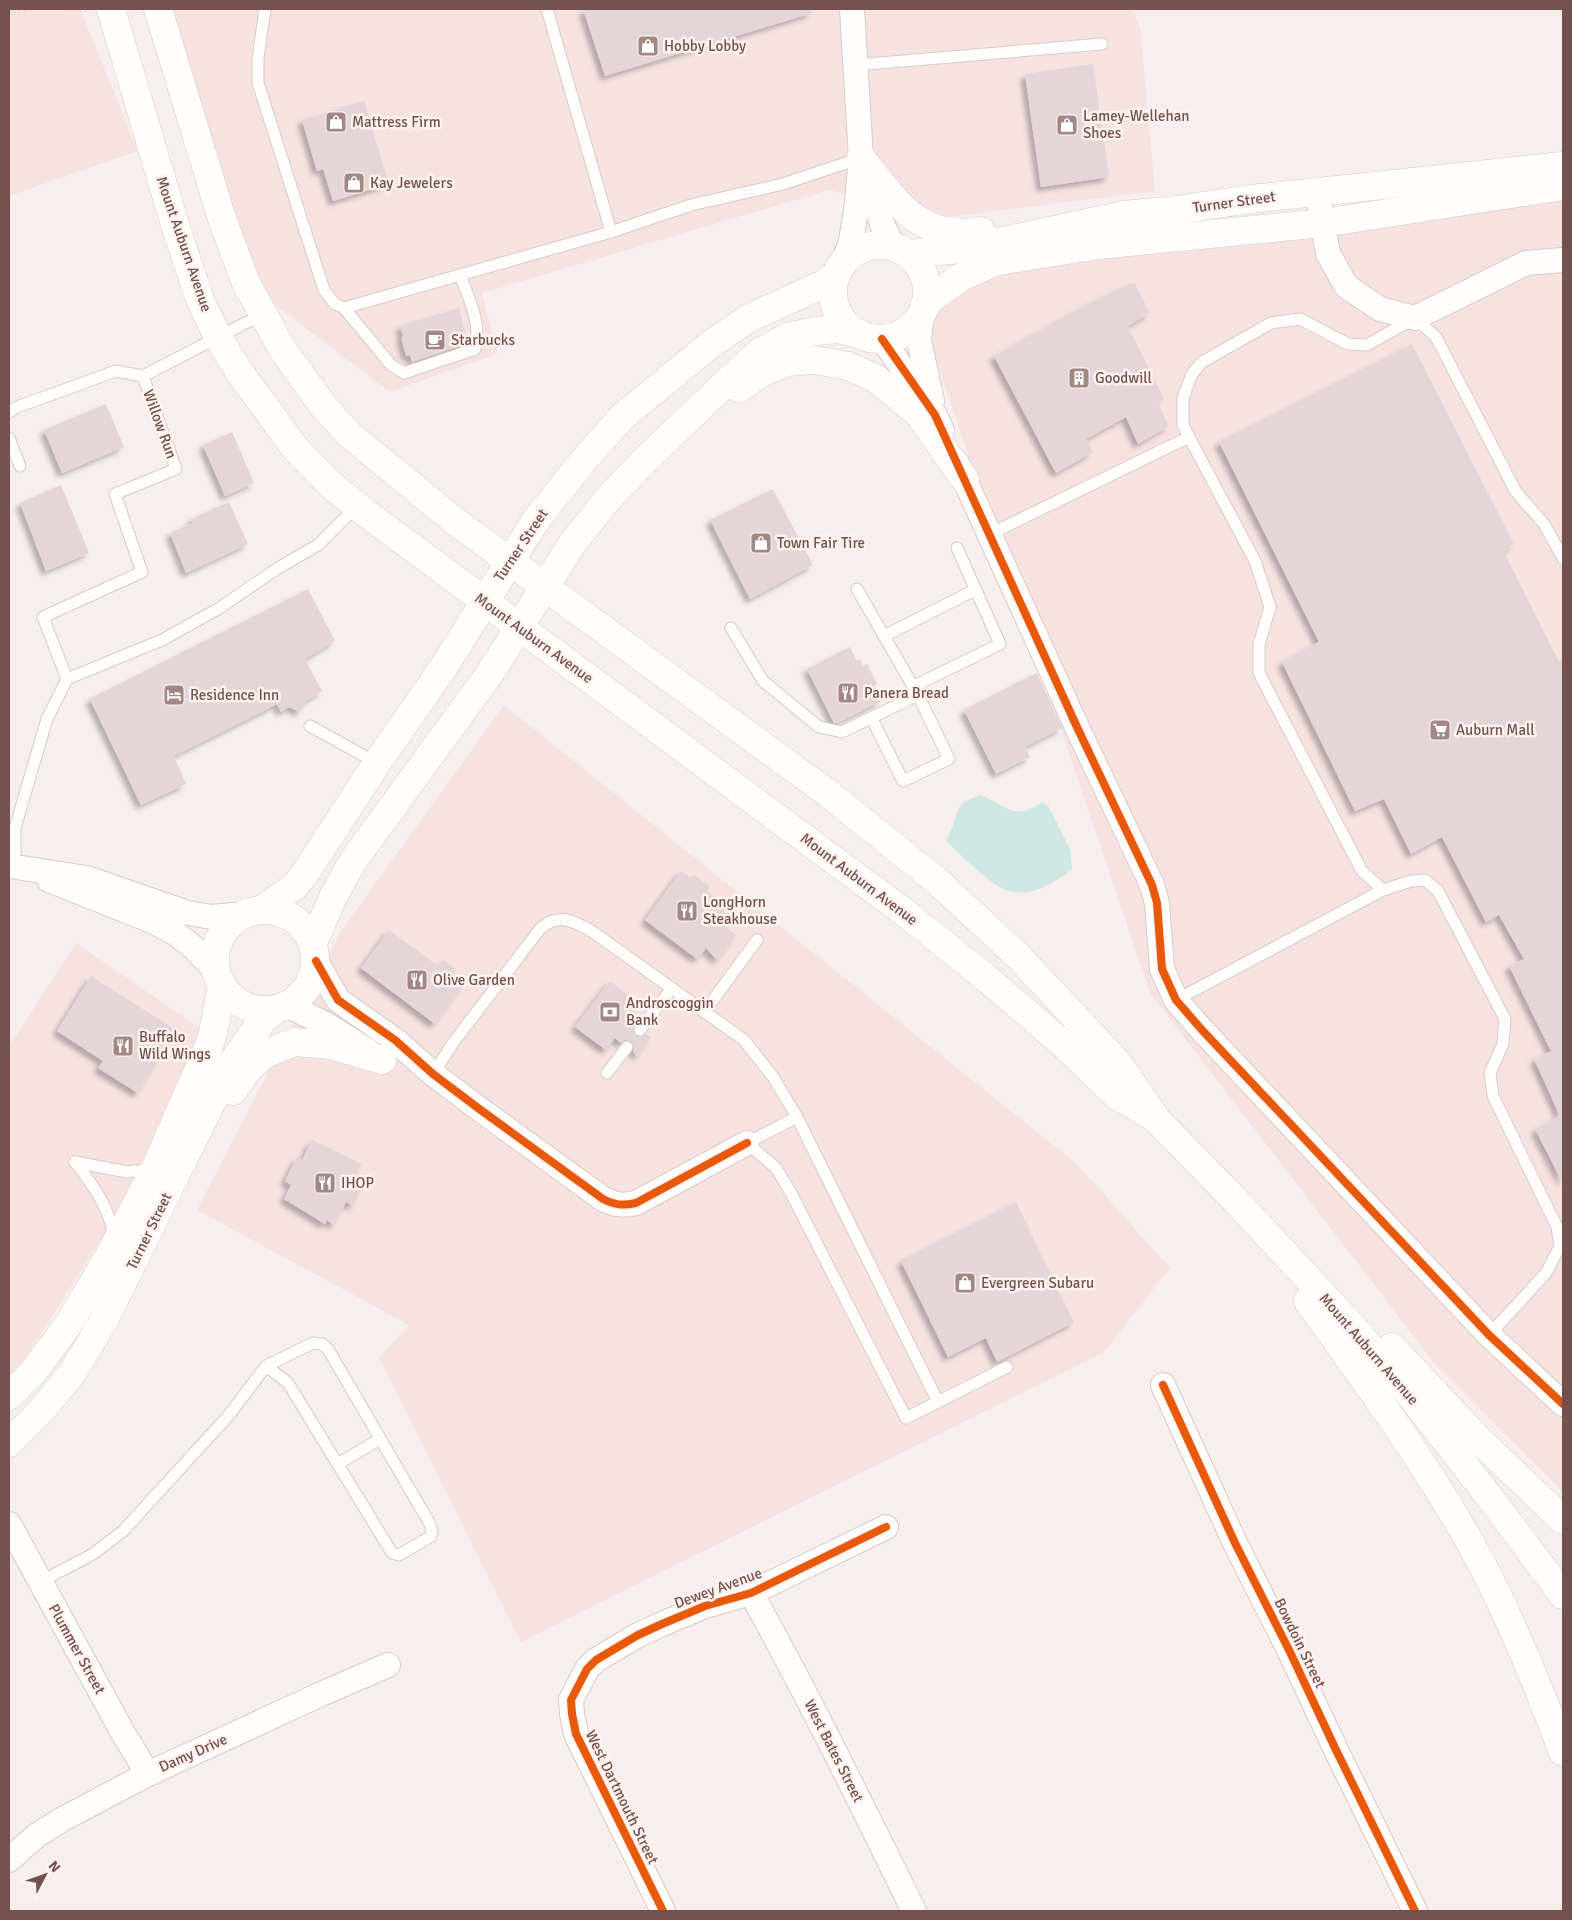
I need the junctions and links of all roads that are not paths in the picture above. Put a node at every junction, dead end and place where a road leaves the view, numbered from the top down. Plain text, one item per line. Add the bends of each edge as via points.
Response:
1 (98, 9) edge
2 (158, 9) edge
3 (265, 9) edge
4 (547, 9) edge
5 (852, 9) edge
6 (1102, 44) dead end
7 (856, 65) junction
8 (861, 158) junction
9 (1563, 166) edge
10 (1563, 186) edge
11 (1317, 192) junction
12 (1124, 215) junction
13 (1323, 223) junction
14 (612, 232) junction
15 (901, 250) junction
16 (1563, 260) edge
17 (839, 269) junction
18 (460, 275) junction
19 (344, 308) junction
20 (923, 309) junction
21 (263, 314) junction
22 (1415, 318) junction
23 (871, 336) junction
24 (218, 337) junction
25 (143, 376) junction
26 (9, 412) edge
27 (935, 415) junction
28 (1189, 437) junction
29 (9, 438) edge
30 (644, 461) junction
31 (20, 466) dead end
32 (965, 480) junction
33 (357, 506) junction
34 (990, 534) junction
35 (957, 548) dead end
36 (1563, 558) edge
37 (510, 560) junction
38 (545, 586) junction
39 (857, 589) dead end
40 (975, 590) junction
41 (484, 602) junction
42 (519, 628) junction
43 (731, 628) dead end
44 (884, 636) junction
45 (67, 679) junction
46 (916, 691) junction
47 (872, 719) junction
48 (310, 726) dead end
49 (377, 763) junction
50 (12, 866) edge
51 (1383, 890) junction
52 (254, 911) junction
53 (757, 940) dead end
54 (314, 952) junction
55 (218, 976) junction
56 (672, 988) junction
57 (1176, 1000) junction
58 (281, 1008) junction
59 (705, 1011) junction
60 (640, 1030) dead end
61 (626, 1047) dead end
62 (382, 1060) junction
63 (607, 1073) dead end
64 (433, 1074) junction
65 (797, 1117) junction
66 (1156, 1119) junction
67 (747, 1143) junction
68 (155, 1169) junction
69 (1237, 1202) junction
70 (115, 1245) junction
71 (122, 1284) junction
72 (1489, 1336) junction
73 (266, 1366) junction
74 (1007, 1367) dead end
75 (1163, 1385) dead end
76 (9, 1396) edge
77 (938, 1402) junction
78 (1563, 1404) edge
79 (380, 1439) junction
80 (9, 1443) edge
81 (338, 1464) junction
82 (1563, 1520) edge
83 (9, 1524) edge
84 (886, 1527) dead end
85 (40, 1582) junction
86 (750, 1593) junction
87 (1563, 1596) edge
88 (388, 1665) dead end
89 (574, 1691) joint
90 (1563, 1752) edge
91 (148, 1774) junction
92 (9, 1860) edge
93 (663, 1911) edge
94 (914, 1911) edge
95 (1415, 1911) edge

1 - 24 main road, Mount Auburn Avenue via 200,300
2 - 21 main road, Mount Auburn Avenue via 222,219 246,283
3 - 19 lane via 258,83 324,290 335,304
4 - 14 lane
5 - 7 street
6 - 7 lane
7 - 8 street
8 - 12 main road via 907,213 944,232 970,233 1045,220
8 - 14 lane via 783,184 691,205
8 - 15 street via 882,224
8 - 17 street via 854,226
9 - 11 main road, Turner Street
10 - 13 main road, Turner Street
11 - 12 main road, Turner Street
11 - 13 street
12 - 15 main road, Turner Street via 971,248
13 - 20 main road, Turner Street via 1099,245 998,261 961,277 933,297
13 - 22 street via 1328,253 1346,286 1380,309
14 - 18 lane
15 - 17 main road, Turner Street via 885,245 868,246
15 - 20 main road via 915,260 923,275 927,288
16 - 22 street via 1526,264
17 - 23 main road via 834,303 842,319
17 - 37 main road, Turner Street via 822,285 749,318 711,344 622,417 536,520
18 - 19 lane
18 - 19 lane via 473,310 478,337 475,350 404,373 391,365
20 - 23 main road, Turner Street via 909,329 898,335
20 - 27 street via 919,340
21 - 24 lane, Willow Run
21 - 37 main road, Mount Auburn Avenue via 283,350 324,407 350,435 456,522
22 - 28 lane via 1368,345 1348,344 1300,319 1271,323 1202,362 1192,374 1183,398 1183,425
22 - 36 lane via 1436,337 1516,492 1544,524
23 - 27 street
23 - 30 main road via 838,329 814,331 788,337 760,352
24 - 25 lane, Willow Run
24 - 33 main road, Mount Auburn Avenue via 295,448
25 - 26 lane via 116,371
25 - 45 lane, Willow Run via 176,469 115,494 142,572 43,617
27 - 32 street
28 - 34 lane
28 - 51 lane via 1255,561 1270,607 1260,644 1259,673 1362,871
29 - 31 lane
30 - 32 main road via 763,372 787,362 815,360 848,366 875,378 920,415
30 - 38 main road via 606,501 572,544
32 - 34 street
33 - 41 main road, Mount Auburn Avenue
33 - 45 lane via 318,544 218,608 162,640
34 - 57 street via 1152,885 1157,903 1162,969
35 - 40 lane
37 - 38 main road, Mount Auburn Avenue
37 - 41 main road, Turner Street
38 - 42 main road
38 - 66 main road, Mount Auburn Avenue via 829,794 937,881 1017,955 1117,1062
39 - 44 lane
40 - 44 lane
40 - 46 lane via 1000,644
41 - 42 main road, Mount Auburn Avenue
41 - 49 main road, Turner Street
42 - 54 main road via 353,861 333,897
42 - 66 main road, Mount Auburn Avenue via 904,912 1063,1044 1116,1095
43 - 47 lane via 763,681 818,727 842,732
44 - 46 lane
45 - 50 lane via 47,719 15,828
46 - 47 lane
46 - 47 lane via 949,759 903,781
48 - 49 lane
49 - 52 main road, Turner Street via 295,886
50 - 52 street via 87,878 188,913 211,917
50 - 55 street via 175,933 193,947
51 - 57 lane
51 - 72 lane via 1425,880 1438,891 1505,1019 1503,1044 1490,1073 1493,1096 1557,1226 1560,1246 1546,1273
52 - 54 main road via 273,910 290,916 308,933
52 - 55 main road via 230,923 224,930 216,947
53 - 59 lane
54 - 58 main road via 312,980 296,1001
54 - 64 street via 338,1000 395,1040
55 - 58 main road via 226,993 236,1002 254,1010
55 - 68 main road, Turner Street via 216,1019 210,1044
56 - 59 lane
56 - 60 lane
56 - 64 lane via 576,922 555,919 540,929
57 - 72 street
58 - 62 street via 327,1025
58 - 71 main road, Turner Street via 263,1020 228,1067
59 - 65 lane via 744,1040
61 - 63 lane
62 - 64 street
62 - 71 main road via 332,1045 294,1042 259,1058 235,1088 148,1267 135,1279
64 - 67 street via 614,1205 636,1204
65 - 67 lane
65 - 77 lane
66 - 69 main road, Mount Auburn Avenue
67 - 77 lane via 776,1168 791,1193 906,1418
68 - 70 main road, Turner Street
68 - 70 lane via 127,1172 75,1162 107,1209
69 - 82 main road via 1369,1322 1480,1440
69 - 87 main road, Mount Auburn Avenue via 1353,1327 1400,1383
69 - 90 main road via 1370,1386 1423,1464 1471,1544 1515,1630
70 - 76 main road, Turner Street via 70,1322 34,1371
71 - 80 main road, Turner Street via 74,1372
72 - 78 street
73 - 79 lane via 313,1343 322,1344 328,1349
73 - 81 lane via 288,1383
73 - 85 lane via 229,1415 123,1531 93,1554
74 - 77 lane
75 - 95 street, Bowdoin Street
79 - 81 lane
79 - 81 lane via 430,1524 430,1537 399,1555 392,1553
83 - 85 street, Plummer Street
84 - 86 street, Dewey Avenue
85 - 91 street, Plummer Street
86 - 89 street, Dewey Avenue via 705,1606 638,1635 596,1660 586,1669
86 - 94 street, West Bates Street via 839,1759
88 - 91 street, Damy Drive
89 - 93 street, West Dartmouth Street via 571,1700 576,1734
91 - 92 street, Damy Drive via 37,1835

